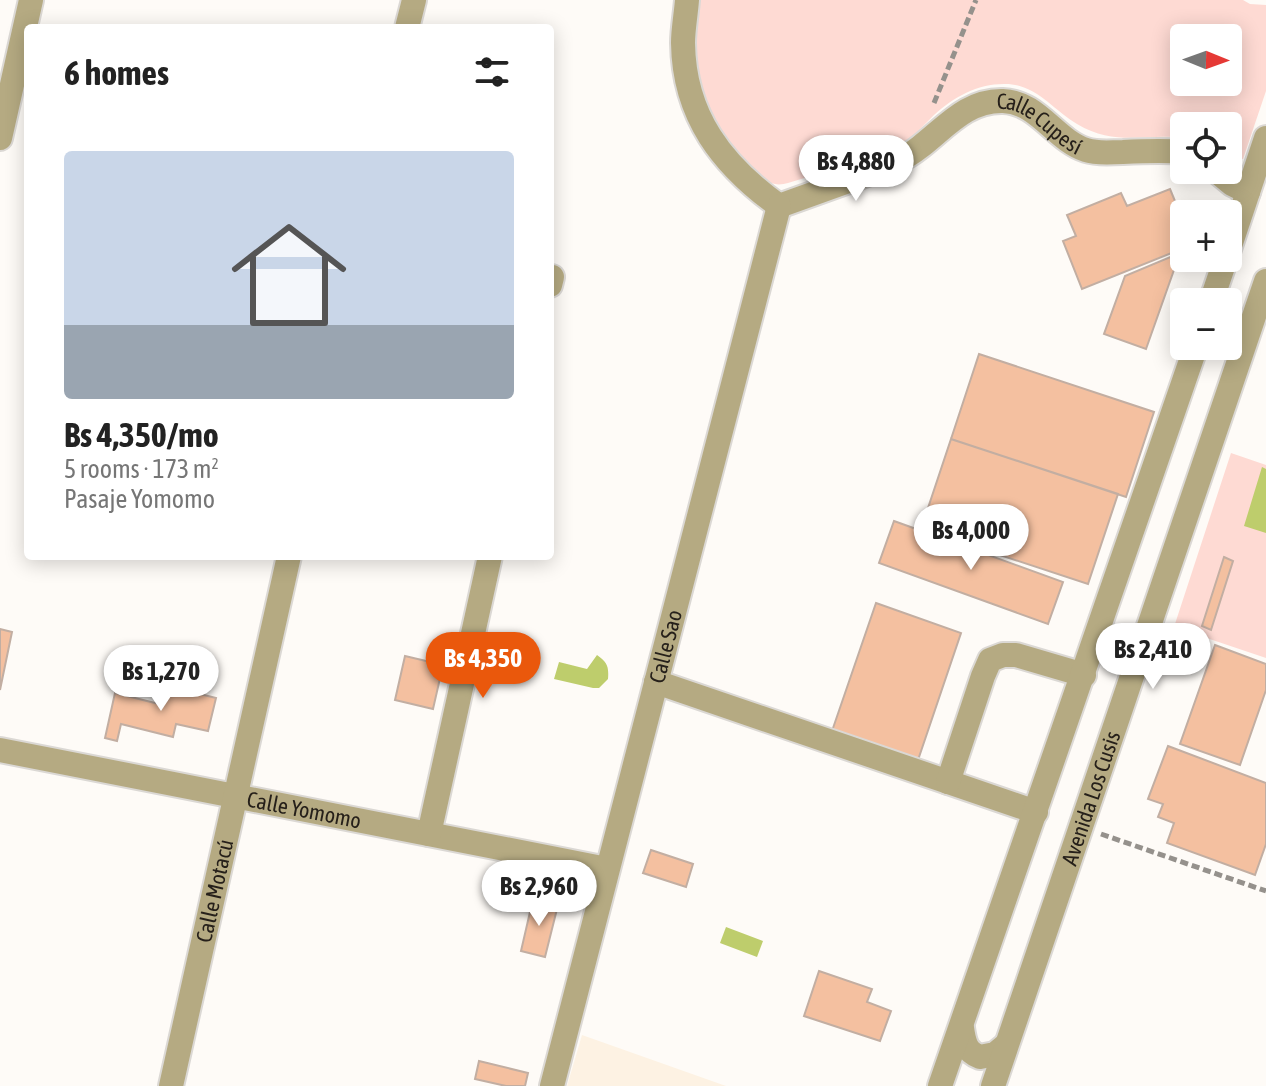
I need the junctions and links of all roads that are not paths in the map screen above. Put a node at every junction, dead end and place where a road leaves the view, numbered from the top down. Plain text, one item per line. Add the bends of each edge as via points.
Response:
1 (31, 0) edge
2 (414, 0) edge
3 (687, 0) edge
4 (408, 24) edge
5 (8, 68) edge
6 (0, 138) edge
7 (1266, 138) edge
8 (1170, 151) edge
9 (1232, 184) edge
10 (1248, 192) junction
11 (779, 206) junction
12 (1242, 210) edge
13 (1266, 281) edge
14 (1193, 360) edge
15 (1164, 512) junction
16 (288, 560) edge
17 (489, 560) edge
18 (1084, 675) junction
19 (656, 682) junction
20 (0, 750) edge
21 (948, 782) junction
22 (236, 796) junction
23 (1036, 812) junction
24 (429, 834) junction
25 (607, 869) junction
26 (962, 1028) junction
27 (1006, 1045) junction
28 (171, 1086) edge
29 (552, 1086) edge
30 (940, 1086) edge
31 (986, 1086) edge
32 (993, 1086) edge

1 - 5 street
2 - 4 street
3 - 11 street via 683,42 696,111 731,165
5 - 6 street
7 - 10 street
8 - 11 street, Calle Cupesí via 1086,150 1023,106 986,102 971,106 896,163
9 - 10 street
10 - 12 street
11 - 19 street, Calle Sao
13 - 15 street, Avenida Los Cusis
14 - 15 street, Avenida Los Cusis
15 - 18 street, Avenida Los Cusis
15 - 27 street, Avenida Los Cusis via 1082,827
16 - 22 street, Calle Motacú
17 - 24 street
18 - 21 street via 1016,655 990,660
18 - 23 street, Avenida Los Cusis
19 - 21 street
19 - 25 street, Calle Sao
20 - 22 street, Calle Yomomo
21 - 23 street
22 - 24 street, Calle Yomomo
22 - 28 street, Calle Motacú
23 - 26 street, Avenida Los Cusis
24 - 25 street, Calle Yomomo
25 - 29 street, Calle Sao
26 - 27 street via 968,1050 980,1057
26 - 30 street, Avenida Los Cusis
27 - 32 street, Avenida Los Cusis
30 - 31 street via 966,1069 977,1072

